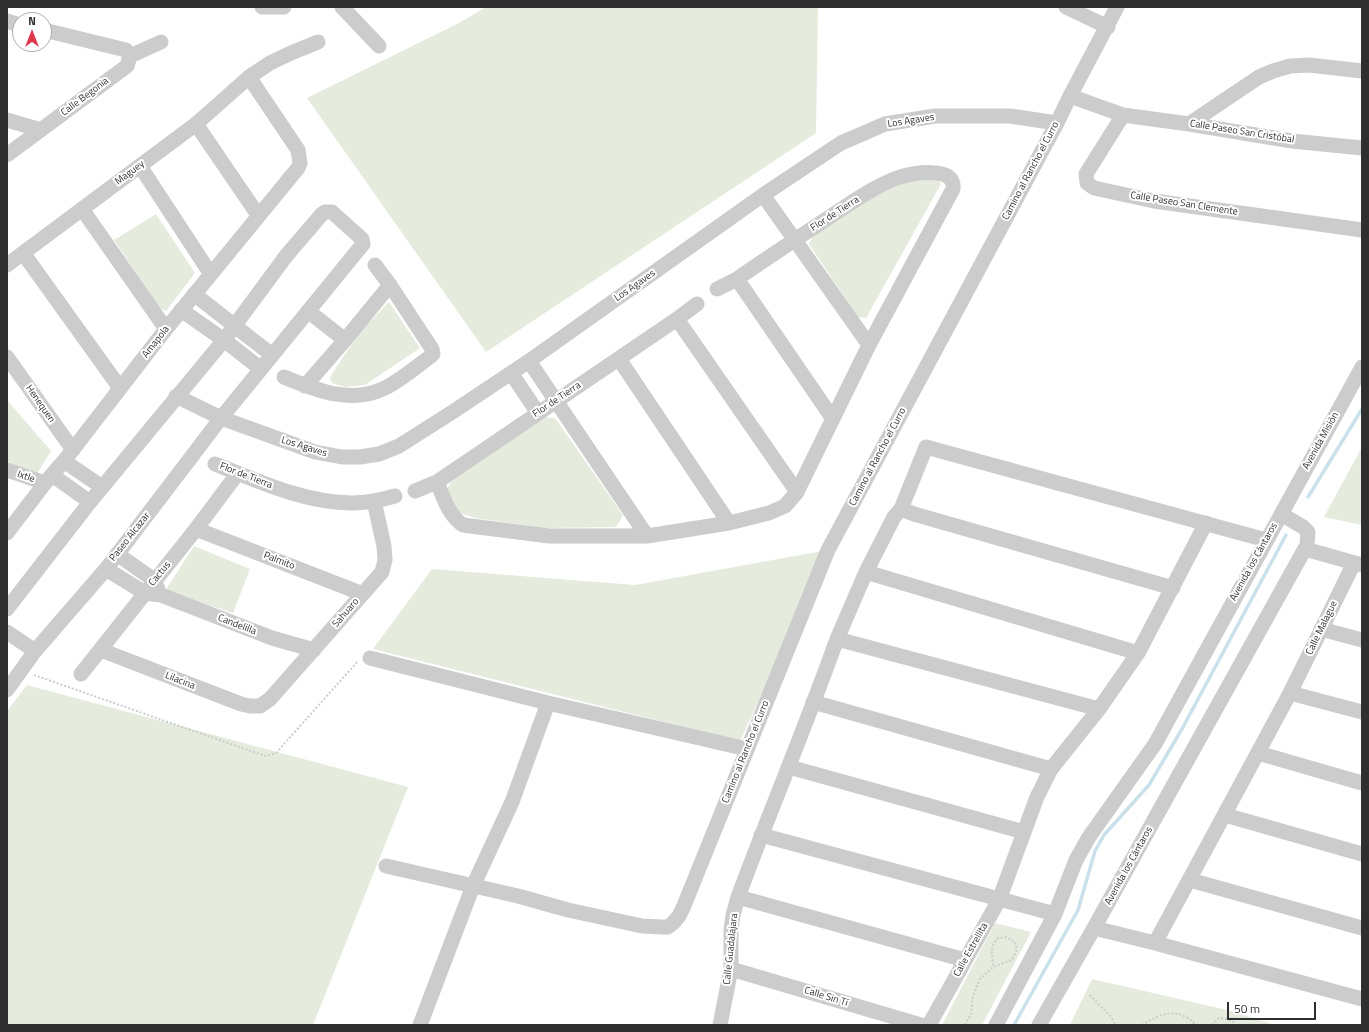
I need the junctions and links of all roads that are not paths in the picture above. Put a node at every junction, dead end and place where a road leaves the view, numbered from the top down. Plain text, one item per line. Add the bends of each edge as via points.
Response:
1 (262, 7) edge
2 (284, 7) edge
3 (342, 7) edge
4 (1066, 7) edge
5 (1112, 9) edge
6 (1108, 27) junction
7 (52, 32) edge
8 (161, 42) dead end
9 (318, 42) dead end
10 (379, 46) dead end
11 (130, 56) junction
12 (1362, 71) edge
13 (248, 77) junction
14 (1070, 96) junction
15 (1123, 115) junction
16 (7, 120) edge
17 (1057, 123) junction
18 (196, 124) junction
19 (1189, 124) junction
20 (41, 130) junction
21 (1362, 148) edge
22 (7, 155) edge
23 (140, 166) junction
24 (763, 195) junction
25 (82, 209) junction
26 (258, 215) junction
27 (1362, 230) edge
28 (794, 240) junction
29 (23, 253) junction
30 (7, 265) edge
31 (375, 265) dead end
32 (210, 274) junction
33 (737, 279) junction
34 (390, 285) junction
35 (717, 289) dead end
36 (194, 294) junction
37 (696, 304) dead end
38 (181, 310) junction
39 (308, 311) junction
40 (678, 319) junction
41 (234, 326) junction
42 (166, 329) junction
43 (224, 340) junction
44 (345, 340) junction
45 (869, 345) junction
46 (272, 355) junction
47 (7, 357) edge
48 (619, 359) junction
49 (529, 361) junction
50 (1362, 367) edge
51 (261, 369) junction
52 (511, 373) junction
53 (284, 377) dead end
54 (305, 386) junction
55 (120, 388) junction
56 (176, 396) junction
57 (557, 400) junction
58 (538, 413) junction
59 (221, 418) junction
60 (833, 419) junction
61 (68, 455) junction
62 (215, 464) dead end
63 (7, 470) edge
64 (238, 473) junction
65 (48, 479) junction
66 (437, 482) junction
67 (102, 487) junction
68 (415, 491) dead end
69 (796, 492) junction
70 (395, 496) dead end
71 (374, 501) junction
72 (90, 502) junction
73 (901, 509) junction
74 (1281, 514) junction
75 (729, 523) junction
76 (1206, 523) junction
77 (196, 529) junction
78 (7, 533) edge
79 (647, 536) junction
80 (1266, 540) junction
81 (1305, 549) junction
82 (117, 554) junction
83 (1358, 564) edge
84 (106, 569) junction
85 (866, 572) junction
86 (154, 580) junction
87 (1172, 588) junction
88 (145, 593) junction
89 (363, 594) junction
90 (161, 595) junction
91 (7, 609) edge
92 (1321, 629) junction
93 (7, 632) edge
94 (837, 639) junction
95 (1362, 640) edge
96 (101, 650) junction
97 (314, 650) junction
98 (35, 651) junction
99 (1138, 653) junction
100 (370, 658) road end
101 (81, 674) dead end
102 (7, 690) edge
103 (1290, 693) junction
104 (812, 702) junction
105 (548, 703) junction
106 (260, 706) joint
107 (1099, 709) junction
108 (1362, 712) edge
109 (747, 749) junction
110 (1258, 753) junction
111 (789, 767) junction
112 (1051, 769) junction
113 (1362, 783) edge
114 (1225, 815) junction
115 (1024, 832) junction
116 (761, 835) junction
117 (1362, 854) edge
118 (386, 866) dead end
119 (1190, 880) junction
120 (473, 886) junction
121 (738, 897) junction
122 (999, 900) junction
123 (1055, 914) junction
124 (1094, 928) junction
125 (1362, 928) edge
126 (1155, 943) junction
127 (965, 960) junction
128 (731, 968) junction
129 (1362, 999) edge
130 (420, 1025) edge
131 (720, 1025) edge
132 (921, 1025) edge
133 (929, 1025) edge
134 (996, 1025) edge
135 (1038, 1025) edge

1 - 2 street
3 - 10 street
4 - 6 street
5 - 6 street, Camino al Rancho el Curro
6 - 14 street, Camino al Rancho el Curro
7 - 11 street via 126,50
8 - 11 street
9 - 13 street, Maguey via 270,63
11 - 20 street, Calle Begonia via 127,66
12 - 19 street via 1309,65 1290,66 1259,77
13 - 18 street, Maguey
13 - 26 street, Amapola via 298,150 300,162 298,168
14 - 15 street, Calle Paseo San Cristóbal
14 - 17 street, Camino al Rancho el Curro
15 - 19 street, Calle Paseo San Cristóbal
15 - 27 street, Calle Paseo San Clemente via 1086,174 1087,183 1094,188 1154,201
16 - 20 street
17 - 24 street, Los Agaves via 1010,116 942,116 885,124 841,143
17 - 109 street, Camino al Rancho el Curro via 828,550
18 - 23 street, Maguey
18 - 26 street
19 - 21 street, Calle Paseo San Cristóbal via 1292,141
20 - 22 street, Calle Begonia
23 - 25 street, Maguey
23 - 32 street
24 - 28 street
24 - 49 street, Los Agaves
25 - 29 street, Maguey
25 - 42 street
26 - 32 street, Amapola
28 - 33 street, Flor de Tierra
28 - 45 street
28 - 45 street, Flor de Tierra via 848,204 902,177 937,173 951,179 954,190
29 - 30 street, Maguey
29 - 55 street
31 - 34 street
32 - 36 street, Amapola
33 - 35 street, Flor de Tierra
33 - 60 street
34 - 44 street
34 - 54 street via 432,348 433,354 372,394 345,396
36 - 38 street, Amapola
36 - 41 street
37 - 40 street, Flor de Tierra
38 - 42 street, Amapola
38 - 43 street
39 - 41 street, Paseo Alcazar via 363,243 362,239 332,212 322,214 286,256
39 - 44 street
39 - 46 street, Paseo Alcazar
40 - 48 street, Flor de Tierra
40 - 69 street
41 - 43 street
41 - 46 street
42 - 55 street, Amapola
43 - 51 street
43 - 56 street
44 - 54 street
45 - 60 street
46 - 51 street, Paseo Alcazar
47 - 61 street, Henequen
48 - 57 street, Flor de Tierra
48 - 75 street
49 - 52 street, Los Agaves
49 - 57 street
50 - 74 street, Avenida Misión
51 - 59 street, Paseo Alcazar
52 - 58 street
52 - 59 street, Los Agaves via 399,446 379,454 360,457 315,452
53 - 54 street
55 - 61 street, Amapola
56 - 59 street, Los Agaves
56 - 67 street
57 - 58 street, Flor de Tierra
57 - 79 street
58 - 66 street, Flor de Tierra
59 - 82 street, Paseo Alcazar
60 - 69 street
61 - 65 street, Amapola
61 - 67 street
62 - 64 street, Flor de Tierra
63 - 65 street, Ixtle
64 - 71 street, Flor de Tierra via 293,493 323,500 352,503
64 - 77 street, Cactus
65 - 72 street, Ixtle
65 - 78 street, Amapola
66 - 68 street, Flor de Tierra
66 - 79 street via 451,513 463,525 549,536
67 - 72 street
69 - 75 street via 785,506 775,511
70 - 71 street, Flor de Tierra
71 - 89 street, Sahuaro via 385,560 382,572
72 - 91 street
73 - 76 street, Calle Guadalajara via 926,447
73 - 85 street, Calle Guadalajara via 894,517
73 - 87 street
74 - 80 street, Avenida los Cántaros
74 - 81 street, Avenida los Cántaros via 1308,532
75 - 79 street
76 - 80 street
76 - 87 street, Calle Estrellita
77 - 86 street, Cactus
77 - 89 street, Palmito
80 - 123 street, Avenida los Cántaros via 1155,744 1088,837
81 - 83 street
81 - 124 street, Avenida los Cántaros
82 - 84 street, Paseo Alcazar
82 - 86 street
83 - 92 street, Calle Malague
84 - 88 street
84 - 98 street, Paseo Alcazar
85 - 94 street, Calle Guadalajara
85 - 99 street
86 - 88 street, Cactus
86 - 90 street
87 - 99 street, Calle Estrellita
88 - 90 street, Candelilla
88 - 96 street, Cactus
89 - 97 street, Sahuaro
90 - 97 street, Candelilla via 272,638
92 - 95 street
92 - 103 street, Calle Malague
93 - 98 street
94 - 104 street, Calle Guadalajara
94 - 107 street
96 - 101 street, Cactus
96 - 106 street, Lilacina via 235,702
97 - 106 street, Sahuaro via 270,699
98 - 102 street, Paseo Alcazar
99 - 107 street, Calle Estrellita
100 - 105 street
103 - 108 street
103 - 110 street, Calle Malague
104 - 111 street, Calle Guadalajara
104 - 112 street
105 - 109 street
105 - 120 street via 512,802
107 - 112 street, Calle Estrellita
109 - 120 street, Camino al Rancho el Curro via 683,908 679,916 668,926 642,926
110 - 113 street
110 - 114 street, Calle Malague
111 - 115 street
111 - 116 street, Calle Guadalajara
112 - 115 street, Calle Estrellita
114 - 117 street
114 - 119 street, Calle Malague
115 - 122 street, Calle Estrellita
116 - 121 street, Calle Guadalajara
116 - 122 street
118 - 120 street
119 - 125 street
119 - 126 street, Calle Malague
120 - 130 street
121 - 127 street
121 - 128 street, Calle Guadalajara via 731,930
122 - 123 street
122 - 127 street, Calle Estrellita
123 - 134 street, Avenida los Cántaros
124 - 126 street
124 - 135 street, Avenida los Cántaros
126 - 129 street
127 - 133 street, Calle Estrellita
128 - 131 street, Calle Guadalajara
128 - 132 street, Calle Sin Tí

